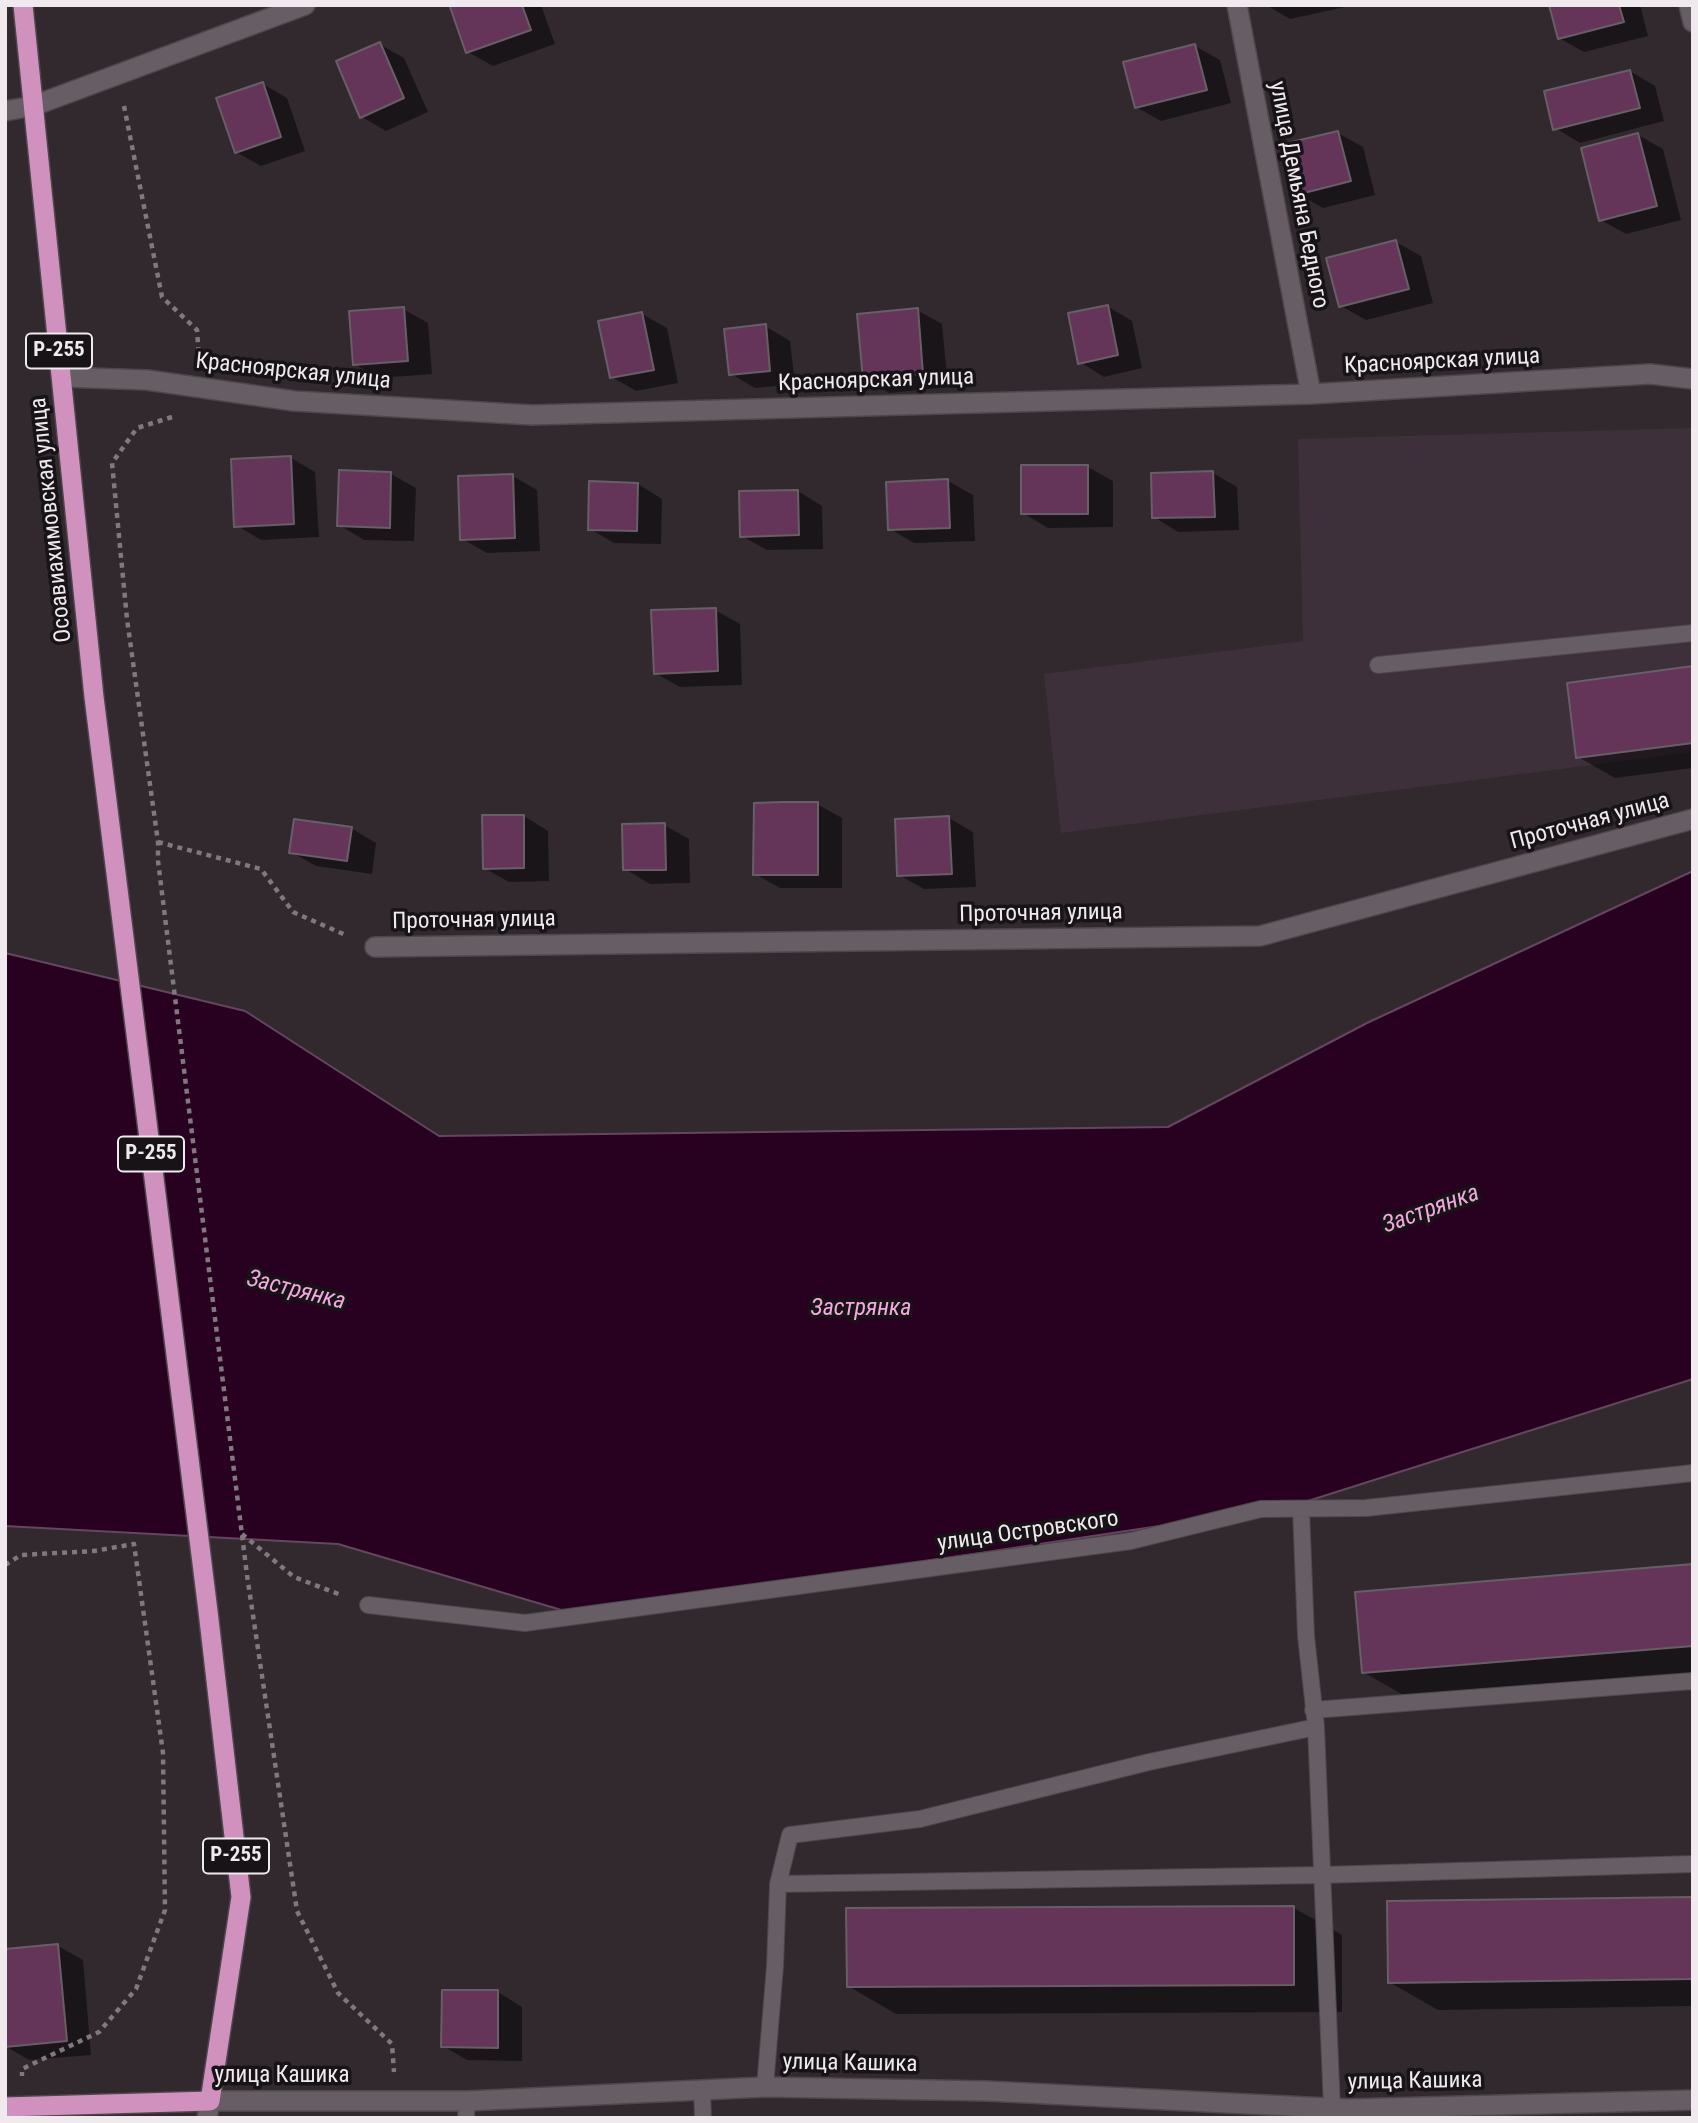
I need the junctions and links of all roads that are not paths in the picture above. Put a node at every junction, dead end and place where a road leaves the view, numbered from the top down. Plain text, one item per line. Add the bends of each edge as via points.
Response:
1 (23, 5) edge
2 (305, 5) edge
3 (1237, 5) edge
4 (1689, 5) edge
5 (1693, 22) edge
6 (33, 106) junction
7 (5, 111) edge
8 (62, 377) junction
9 (1693, 379) edge
10 (1311, 394) junction
11 (1693, 633) edge
12 (1378, 665) dead end
13 (1693, 820) edge
14 (375, 947) road end
15 (1693, 1474) edge
16 (1301, 1509) junction
17 (368, 1605) road end
18 (1693, 1681) edge
19 (1314, 1710) junction
20 (1316, 1727) junction
21 (1693, 1864) edge
22 (1322, 1875) junction
23 (778, 1884) junction
24 (765, 2087) junction
25 (702, 2090) junction
26 (1693, 2100) edge
27 (5, 2107) edge
28 (208, 2109) edge
29 (467, 2109) edge
30 (1343, 2112) edge
31 (703, 2118) edge

1 - 6 highway, Осоавиахимовская улица / Р-255
2 - 6 street
3 - 10 street, улица Демьяна Бедного
4 - 5 street
6 - 7 street
6 - 8 highway, Осоавиахимовская улица / Р-255
8 - 10 street, Красноярская улица via 147,380 295,401 531,415
8 - 28 highway, Осоавиахимовская улица / Р-255 via 94,697 241,1897
9 - 10 street, Красноярская улица via 1650,374
11 - 12 lane
13 - 14 street, Проточная улица via 1260,936
15 - 16 lane, улица Островского via 1366,1508
16 - 17 lane, улица Островского via 1261,1509 1131,1541 525,1623
16 - 19 lane
18 - 19 lane
19 - 20 lane
20 - 22 lane
20 - 23 lane via 1149,1762 920,1819 790,1835
21 - 22 lane
22 - 23 lane
22 - 30 lane
23 - 24 lane
24 - 25 street, улица Кашика
24 - 30 street, улица Кашика via 987,2091
25 - 29 street, улица Кашика
25 - 31 lane
26 - 30 street, улица Кашика
27 - 28 highway, улица Кашика
28 - 29 street, улица Кашика via 396,2101

